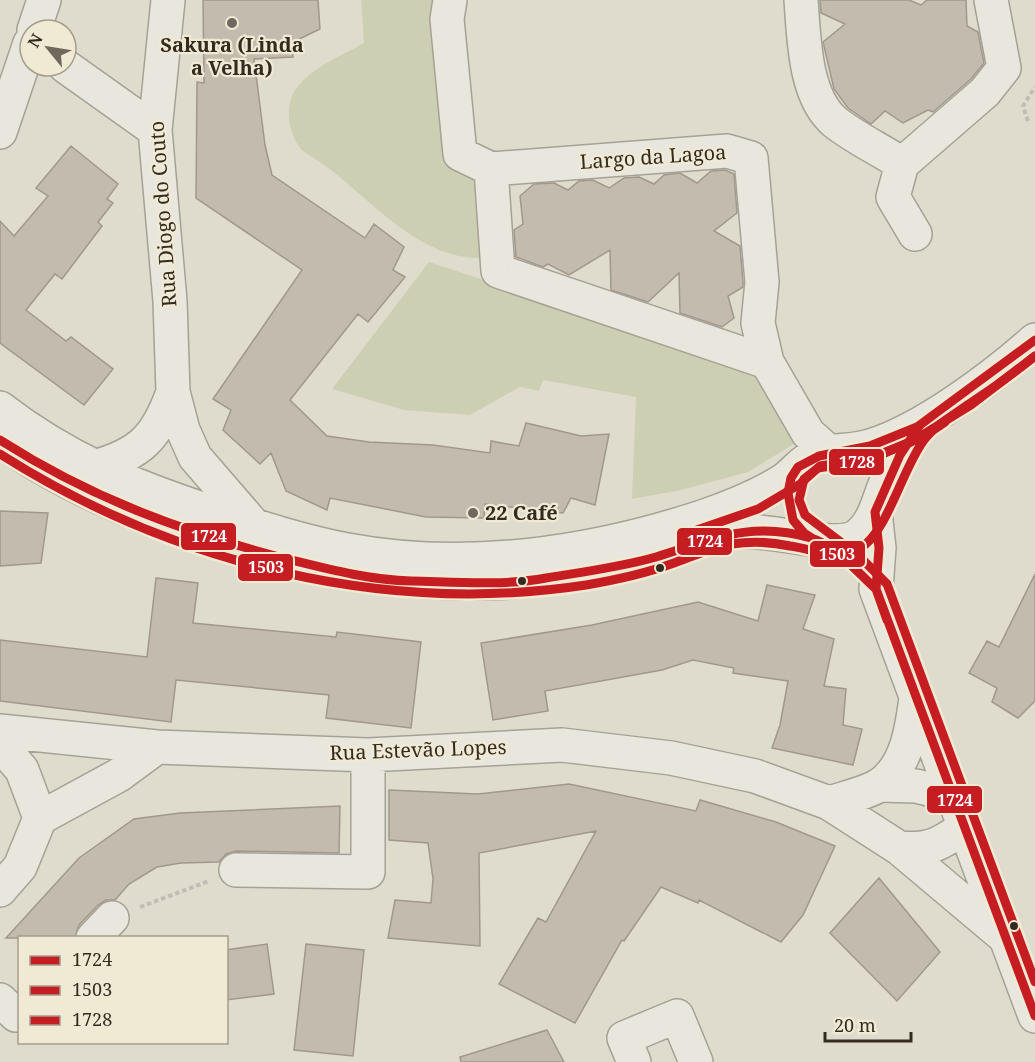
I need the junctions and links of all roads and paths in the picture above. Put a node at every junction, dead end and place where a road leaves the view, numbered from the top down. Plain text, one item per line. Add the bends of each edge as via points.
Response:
1 (44, 0) edge
2 (168, 0) edge
3 (450, 0) edge
4 (801, 0) edge
5 (991, 0) edge
6 (38, 18) edge
7 (78, 76) edge
8 (18, 78) edge
9 (1035, 87) edge
10 (1028, 122) dead end
11 (155, 130) junction
12 (0, 132) edge
13 (902, 164) junction
14 (492, 169) junction
15 (915, 234) dead end
16 (1035, 340) edge
17 (768, 362) junction
18 (173, 392) junction
19 (0, 408) edge
20 (920, 425) junction
21 (0, 440) edge
22 (836, 452) junction
23 (94, 467) junction
24 (793, 474) junction
25 (877, 508) junction
26 (256, 526) junction
27 (816, 540) junction
28 (876, 589) junction
29 (916, 698) junction
30 (0, 731) edge
31 (0, 744) edge
32 (158, 747) junction
33 (368, 755) junction
34 (879, 785) junction
35 (953, 795) junction
36 (829, 803) junction
37 (40, 818) junction
38 (965, 827) junction
39 (900, 848) junction
40 (236, 870) joint
41 (0, 890) edge
42 (102, 928) edge
43 (1006, 938) junction
44 (0, 1000) edge
45 (18, 1014) edge
46 (1035, 1016) edge
47 (634, 1062) edge
48 (696, 1062) edge

1 - 6 street
2 - 11 street, Rua Diogo do Couto
3 - 14 street, Largo da Lagoa via 447,19 460,154
4 - 13 street via 805,61 814,90 834,121
5 - 13 street via 1004,68 985,92
7 - 11 street
8 - 12 street
9 - 10 path via 1023,106
11 - 18 street, Rua Diogo do Couto via 170,301
13 - 15 street via 893,197
14 - 17 street via 498,271
14 - 17 street, Largo da Lagoa via 727,151 751,158 762,282 758,323
16 - 20 street
17 - 22 street, Largo da Lagoa via 808,433
18 - 23 street, Rua Diogo do Couto via 164,418 145,443 118,460
18 - 26 street, Rua Diogo do Couto via 195,457 234,506
19 - 23 street via 65,453
20 - 22 street via 869,447
20 - 25 street via 900,455
21 - 27 street via 25,458 87,490 210,539 331,570 408,581 487,582 554,577 655,557 740,531
22 - 24 street via 815,455
22 - 25 street via 866,465 878,489
23 - 26 street via 149,491
24 - 26 street via 753,498 619,542 484,559 348,550
24 - 27 street via 787,502 798,528
25 - 27 street via 867,527 855,537 839,543
25 - 28 street
27 - 28 street
28 - 29 street
29 - 34 street via 905,751
29 - 35 street
30 - 32 street, Rua Estevão Lopes
31 - 37 street via 22,770
32 - 33 street, Rua Estevão Lopes
32 - 37 street via 119,775
33 - 36 street, Rua Estevão Lopes via 562,745 671,758 755,776
33 - 40 street via 368,872
34 - 35 street via 916,786
34 - 36 street
35 - 38 street
36 - 39 street, Rua Estevão Lopes
37 - 41 street via 20,867
38 - 39 street via 940,844 920,850
38 - 43 street
39 - 43 street, Rua Estevão Lopes
40 - 42 path
43 - 46 street
44 - 45 street
47 - 48 street via 624,1038 677,1017

